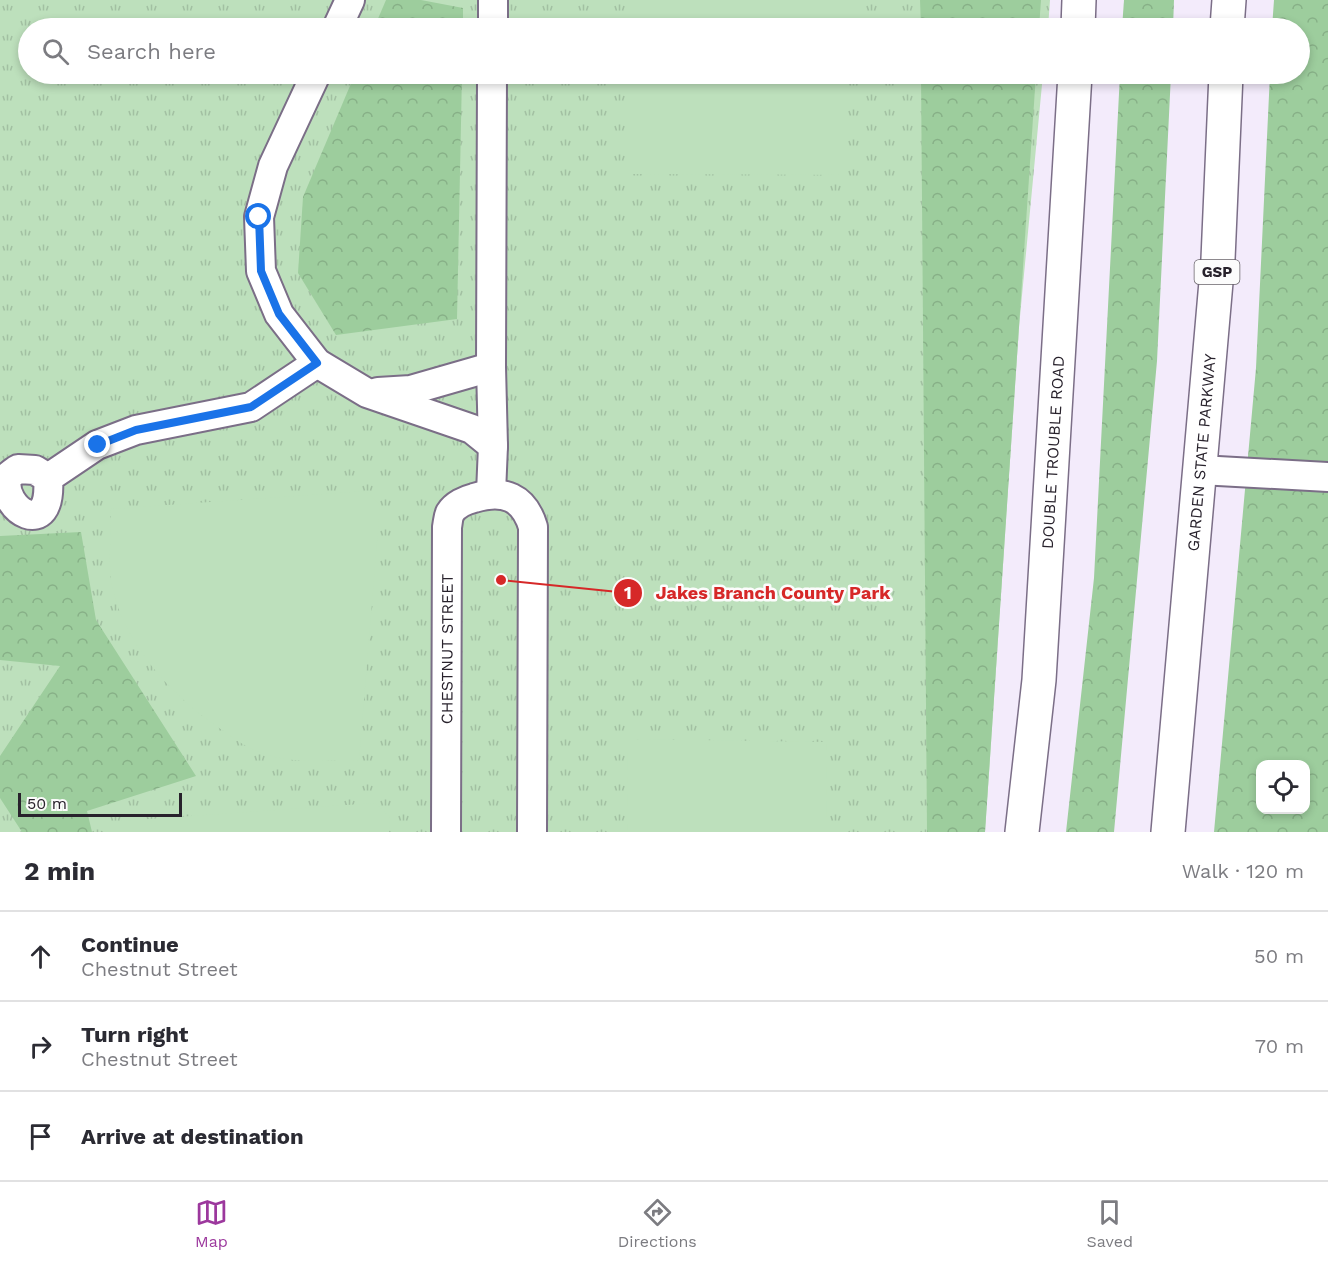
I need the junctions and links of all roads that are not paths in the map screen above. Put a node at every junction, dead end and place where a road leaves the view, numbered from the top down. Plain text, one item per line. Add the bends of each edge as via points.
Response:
1 (350, 0) edge
2 (493, 0) edge
3 (1079, 0) edge
4 (1229, 0) edge
5 (342, 18) edge
6 (493, 18) edge
7 (1078, 18) edge
8 (1228, 18) edge
9 (311, 84) edge
10 (492, 84) edge
11 (1074, 84) edge
12 (1226, 84) edge
13 (317, 363) junction
14 (491, 367) junction
15 (367, 393) junction
16 (493, 446) junction
17 (1200, 470) junction
18 (1328, 477) edge
19 (48, 478) dead end
20 (490, 493) junction
21 (446, 832) edge
22 (532, 832) edge
23 (1022, 832) edge
24 (1168, 832) edge

1 - 5 street
2 - 6 street
3 - 7 main road
4 - 8 main road
9 - 13 street via 273,166 259,217 261,271 279,314
10 - 14 street
11 - 23 main road, DOUBLE TROUBLE ROAD via 1039,680
12 - 17 main road, GARDEN STATE PARKWAY / GSP via 1218,259
13 - 15 street
13 - 19 street via 251,407 136,430 98,445
14 - 15 street via 411,390
14 - 16 street
15 - 16 street via 472,429
16 - 20 street
17 - 18 street
17 - 24 main road, GARDEN STATE PARKWAY / GSP
20 - 21 street, CHESTNUT STREET via 465,500 451,511 447,527
20 - 22 street via 513,498 528,511 533,527

